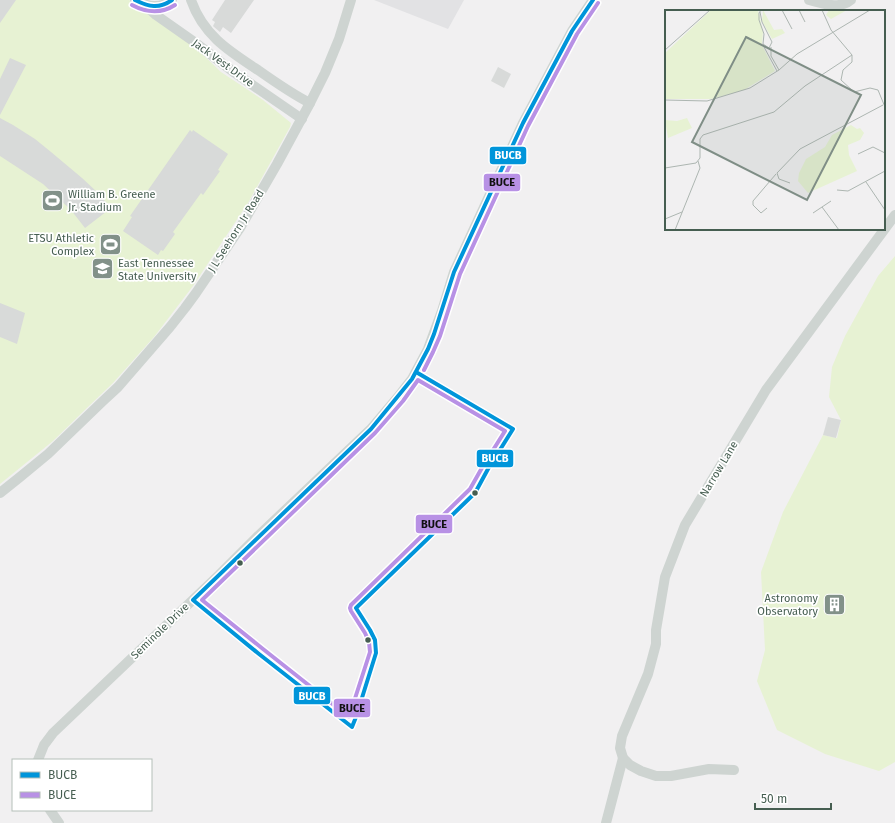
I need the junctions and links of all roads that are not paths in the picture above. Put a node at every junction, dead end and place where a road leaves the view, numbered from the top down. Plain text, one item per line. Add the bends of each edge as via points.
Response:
1 (135, 0) edge
2 (172, 0) edge
3 (191, 0) edge
4 (351, 0) edge
5 (593, 0) edge
6 (809, 0) edge
7 (851, 0) edge
8 (145, 5) junction
9 (310, 103) junction
10 (302, 119) junction
11 (895, 215) edge
12 (885, 229) edge
13 (884, 230) edge
14 (0, 493) edge
15 (623, 758) junction
16 (38, 759) edge
17 (734, 770) dead end
18 (51, 811) edge
19 (59, 823) edge
20 (606, 823) edge

1 - 8 street, Jack Vest Drive
2 - 8 street via 162,5
3 - 9 street, Jack Vest Drive via 204,26 221,45
4 - 9 street, J L Seehorn Jr Road via 339,40
5 - 16 street, Seminole Drive via 572,31 523,123 454,272 428,349 414,376 371,429 53,733 44,744
6 - 7 street via 834,6
8 - 10 street, Jack Vest Drive via 235,73
9 - 10 street, J L Seehorn Jr Road
10 - 14 street, J L Seehorn Jr Road via 240,228 185,308 118,387 48,454
11 - 12 street, Narrow Lane
13 - 15 street, Narrow Lane via 766,390 685,525 665,577 656,644 648,674 622,736 620,748
15 - 17 street via 630,765 656,776 709,769
15 - 20 street, Narrow Lane
18 - 19 street

